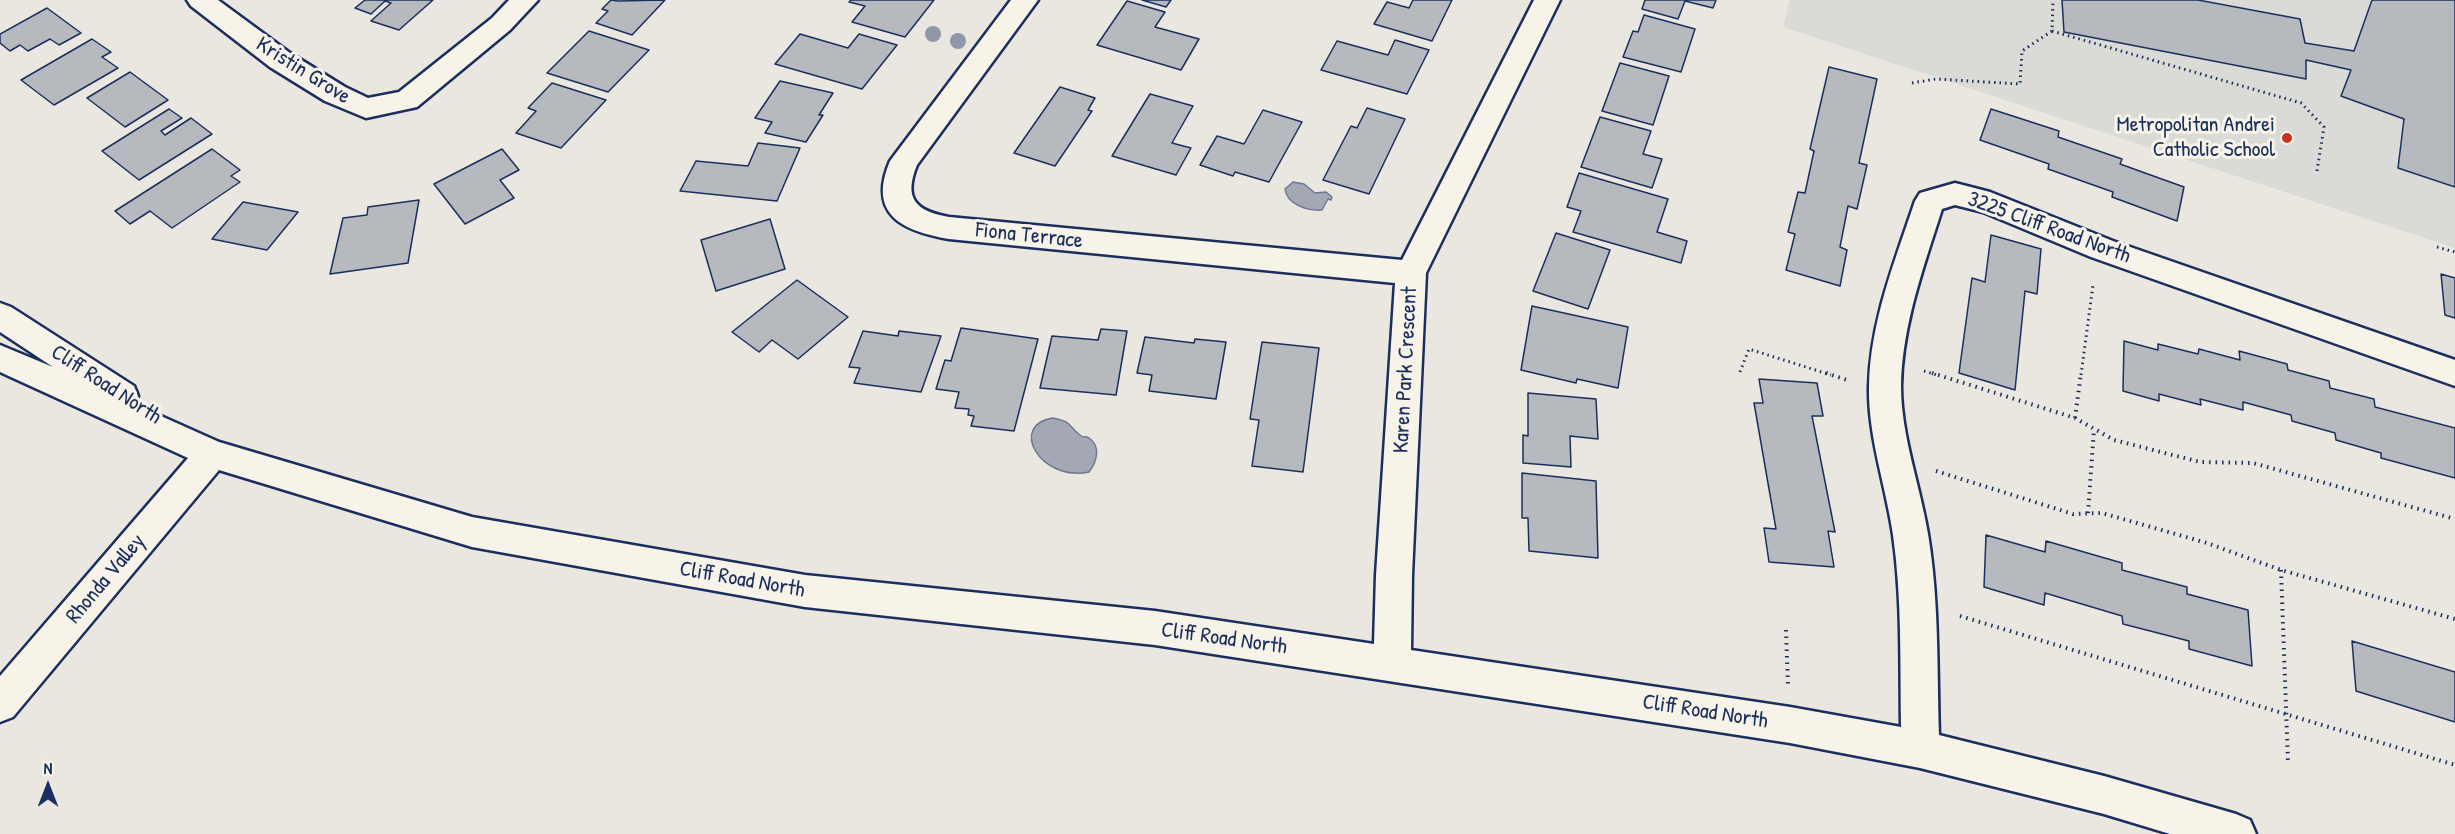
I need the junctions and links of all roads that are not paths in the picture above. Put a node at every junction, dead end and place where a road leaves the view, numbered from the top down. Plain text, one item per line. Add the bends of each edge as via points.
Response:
1 (200, 0) edge
2 (525, 0) edge
3 (1025, 0) edge
4 (1547, 0) edge
5 (1411, 273) junction
6 (0, 316) edge
7 (0, 358) edge
8 (2455, 373) edge
9 (212, 454) junction
10 (1392, 663) junction
11 (0, 704) edge
12 (1920, 749) junction
13 (2236, 834) edge

1 - 2 street, Kristin Grove via 280,60 366,108 407,100
3 - 5 street, Fiona Terrace via 904,160 895,184 897,194 902,206 917,221 949,228
4 - 5 street, Karen Park Crescent
5 - 10 street, Karen Park Crescent
6 - 9 street, Cliff Road North
7 - 9 street, Cliff Road North
8 - 12 street, 3225 Cliff Road North via 2102,249 1990,203 1955,194 1930,201 1888,349 1885,388 1913,552
9 - 10 street, Cliff Road North via 472,532 805,591 1155,628
9 - 11 street, Rhonda Valley
10 - 12 street, Cliff Road North via 1790,724
12 - 13 street, Cliff Road North via 2104,795

